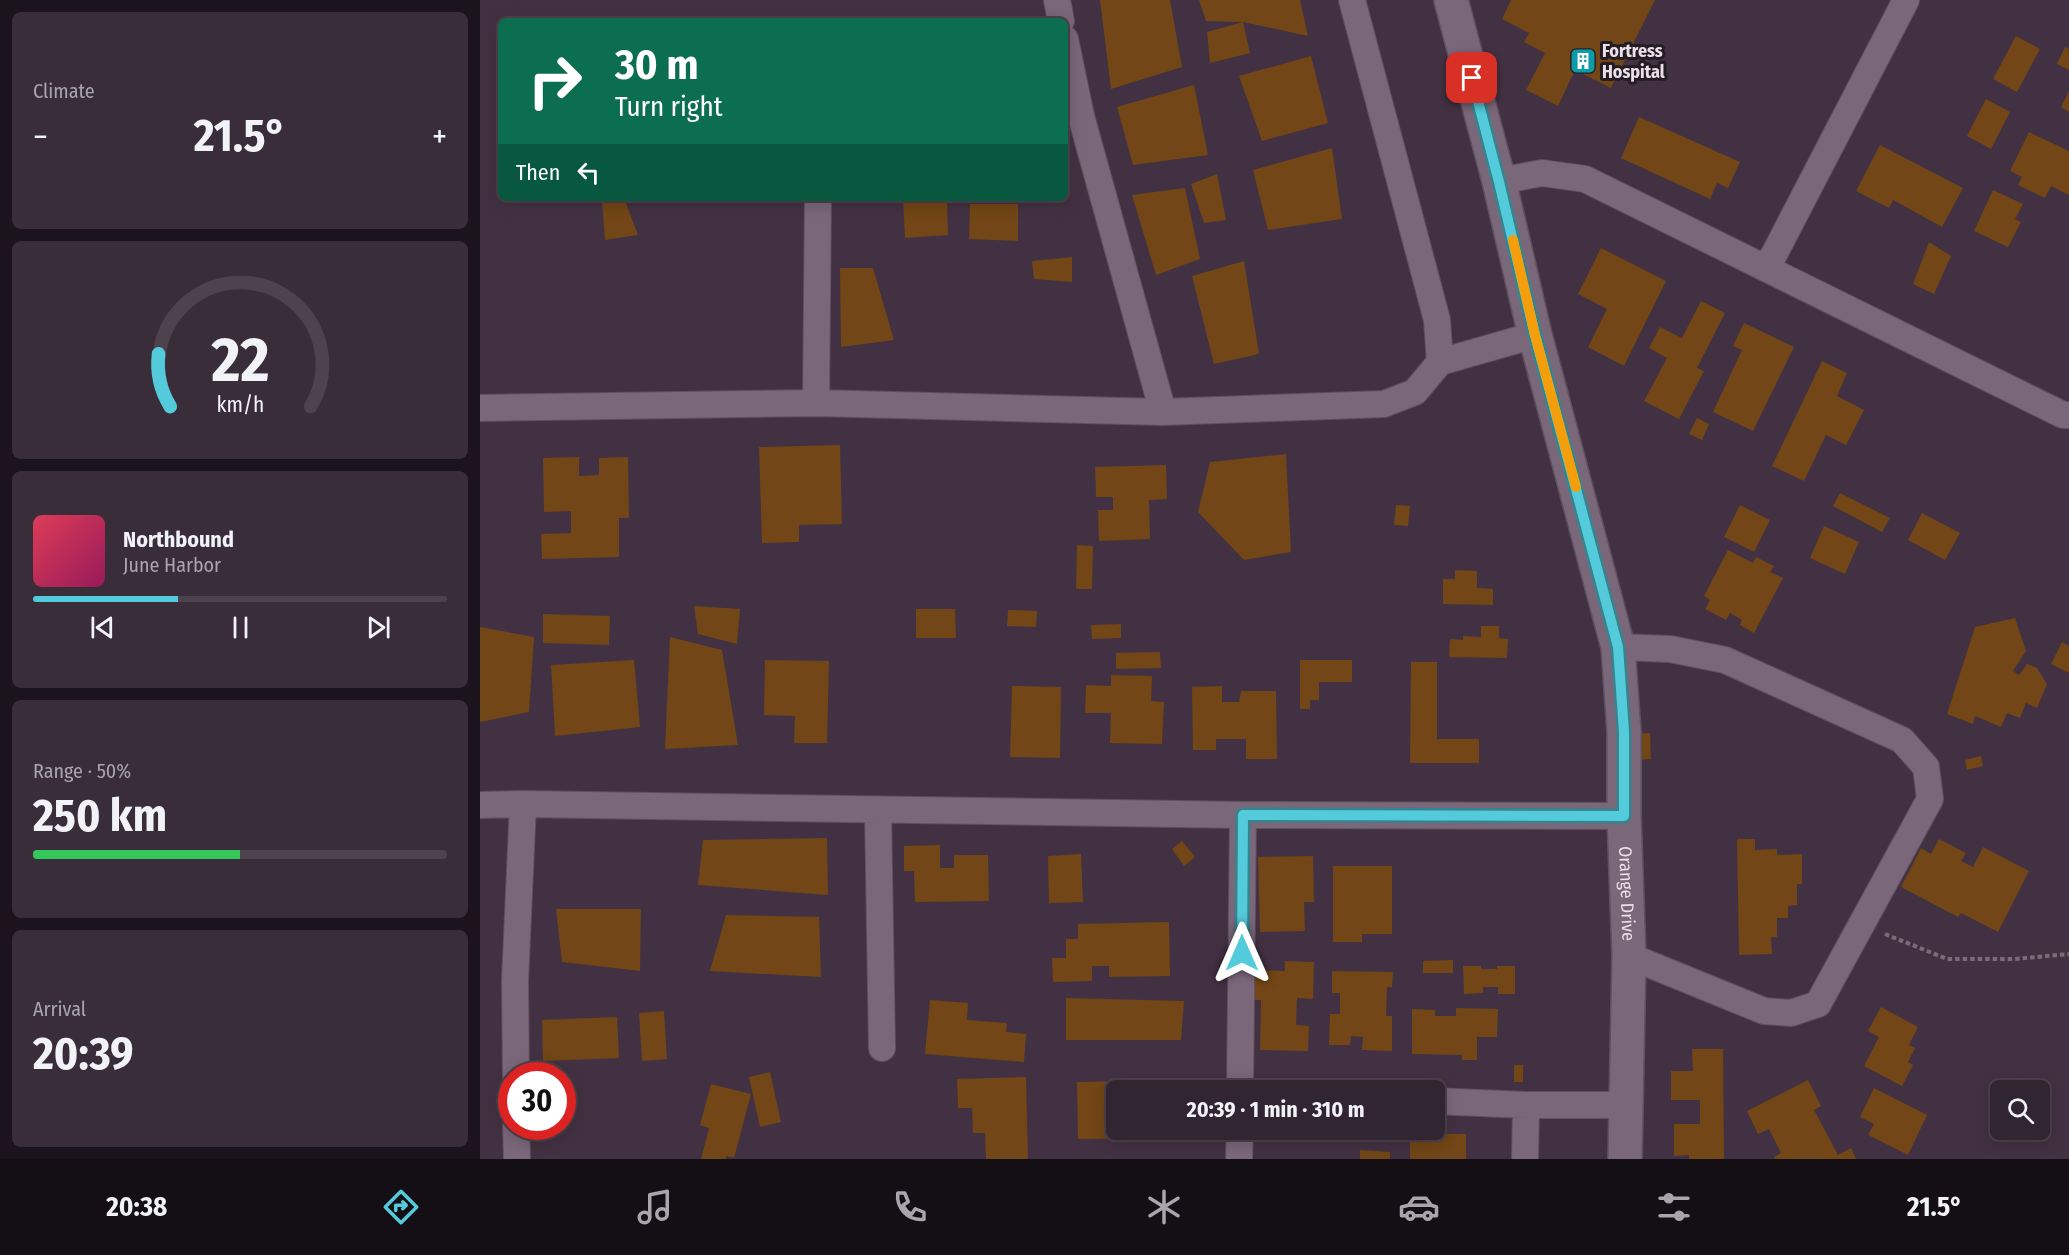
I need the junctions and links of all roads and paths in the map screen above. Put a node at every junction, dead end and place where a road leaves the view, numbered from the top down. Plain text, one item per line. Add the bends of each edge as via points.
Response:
1 (1057, 0) edge
2 (1352, 0) edge
3 (1451, 0) edge
4 (1906, 0) edge
5 (1060, 18) edge
6 (1068, 68) edge
7 (1073, 116) edge
8 (1499, 182) junction
9 (818, 201) edge
10 (1767, 268) junction
11 (1535, 335) junction
12 (1440, 362) junction
13 (816, 403) junction
14 (480, 408) edge
15 (1163, 412) junction
16 (2069, 415) edge
17 (1618, 647) junction
18 (523, 804) junction
19 (480, 805) edge
20 (878, 811) junction
21 (1243, 815) junction
22 (1624, 816) junction
23 (1862, 925) junction
24 (2069, 954) edge
25 (1629, 956) junction
26 (882, 1048) dead end
27 (516, 1062) edge
28 (1240, 1080) edge
29 (1445, 1101) edge
30 (1526, 1105) junction
31 (1625, 1106) junction
32 (516, 1140) edge
33 (1240, 1140) edge
34 (517, 1159) edge
35 (1239, 1159) edge
36 (1525, 1159) edge
37 (1625, 1159) edge

1 - 5 street
2 - 12 street via 1437,320
3 - 8 street, Orange Drive
4 - 10 street
6 - 7 street
7 - 15 street
8 - 10 street via 1542,173 1585,179
8 - 11 street, Orange Drive
9 - 13 street
10 - 16 street
11 - 12 street
11 - 17 street, Orange Drive
12 - 15 street via 1415,393 1384,404
13 - 14 street
13 - 15 street
17 - 22 street, Orange Drive
17 - 23 street via 1671,649 1725,660 1902,740 1926,767 1930,799
18 - 19 street
18 - 20 street
18 - 27 street via 515,981
20 - 21 street
20 - 26 street
21 - 22 street
21 - 28 street
22 - 25 street, Orange Drive
23 - 24 path via 1947,959
23 - 25 street via 1818,1004 1791,1013 1764,1011
25 - 31 street, Orange Drive
29 - 30 street
30 - 31 street
30 - 36 street
31 - 37 street, Orange Drive
32 - 34 street
33 - 35 street

